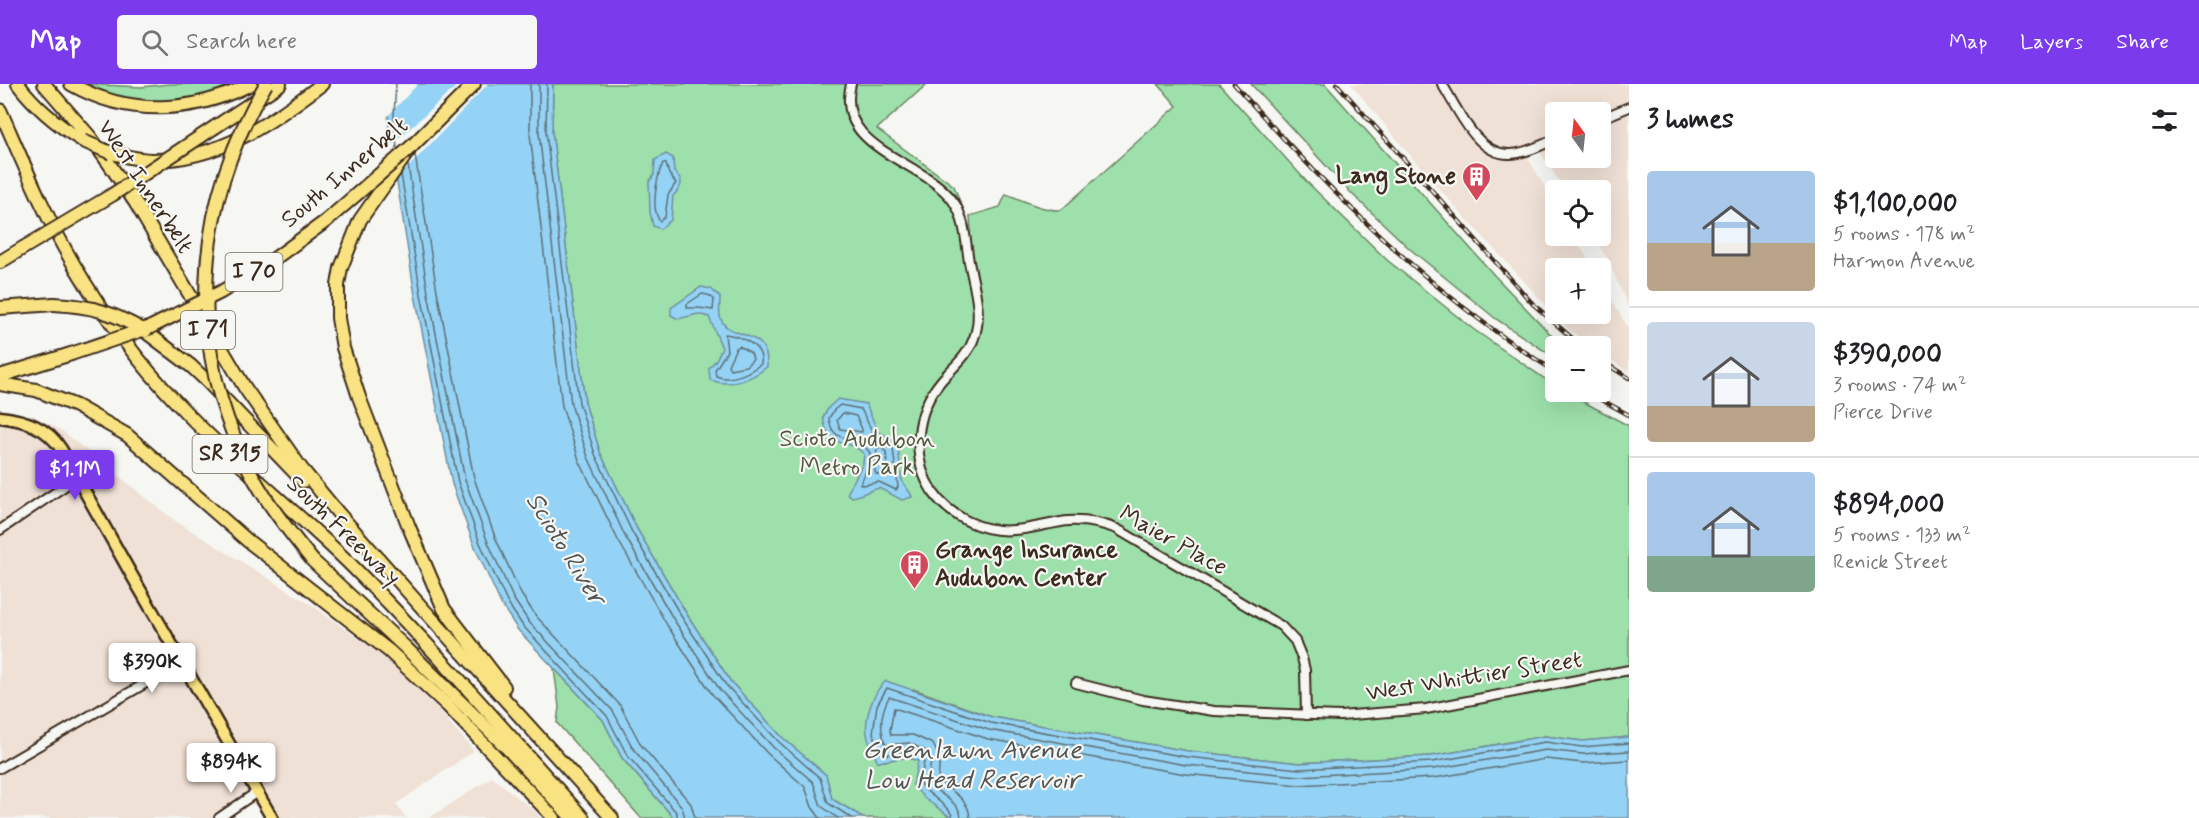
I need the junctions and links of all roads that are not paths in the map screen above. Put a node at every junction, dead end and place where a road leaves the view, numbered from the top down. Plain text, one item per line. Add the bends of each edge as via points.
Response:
1 (18, 84) edge
2 (44, 84) edge
3 (71, 84) edge
4 (251, 84) edge
5 (266, 84) edge
6 (280, 84) edge
7 (322, 84) edge
8 (474, 84) edge
9 (851, 84) edge
10 (1442, 84) edge
11 (1629, 107) edge
12 (0, 110) edge
13 (1611, 114) edge
14 (1545, 143) edge
15 (412, 146) junction
16 (0, 262) edge
17 (185, 289) joint
18 (0, 308) edge
19 (0, 376) edge
20 (0, 384) edge
21 (0, 417) edge
22 (78, 477) junction
23 (0, 530) edge
24 (361, 539) junction
25 (182, 662) junction
26 (1629, 670) edge
27 (1076, 683) dead end
28 (1306, 715) junction
29 (0, 768) edge
30 (572, 773) junction
31 (257, 792) junction
32 (219, 818) edge
33 (273, 818) edge
34 (554, 818) edge
35 (572, 818) edge
36 (583, 818) edge
37 (612, 818) edge

1 - 7 highway, bridge via 42,112 82,141 111,153 149,160 193,157 232,143
2 - 17 highway, West Innerbelt / SR 315 via 108,162
3 - 4 highway via 107,100 166,108 202,103
5 - 35 highway, I 71, bridge via 233,149 208,248 205,286 209,344 229,425 273,509 313,561 507,748
6 - 16 highway, bridge via 104,200
8 - 15 highway, South Innerbelt / I 70
9 - 28 street, Maier Place via 849,110 858,130 944,191 957,207 965,239 978,316 971,347 934,391 920,422 918,446 932,490 958,516 989,529 1013,530 1082,521 1117,529 1272,620 1295,641 1302,658
10 - 14 street via 1478,140 1495,152 1518,153
11 - 13 street
12 - 36 highway, South Freeway / SR 315 via 74,266 148,371 177,404 373,588
15 - 19 highway, South Innerbelt / I 70, bridge via 326,221 221,292 151,327
15 - 30 highway, bridge via 360,220 340,268 337,302 342,348 444,609
17 - 24 highway, South Freeway / SR 315 via 245,388 301,468
18 - 24 highway, bridge via 83,306 103,310 146,332 208,382
20 - 34 highway via 36,390 76,406 127,435 248,541 389,651 448,706
21 - 22 main road via 24,421 47,433 56,440
22 - 23 street
22 - 25 main road
24 - 30 highway, South Freeway / SR 315
25 - 29 street
25 - 31 main road
26 - 28 street, West Whittier Street via 1426,709 1370,715
27 - 28 street, West Whittier Street via 1197,709
30 - 37 highway, South Freeway
31 - 32 street
31 - 33 main road

